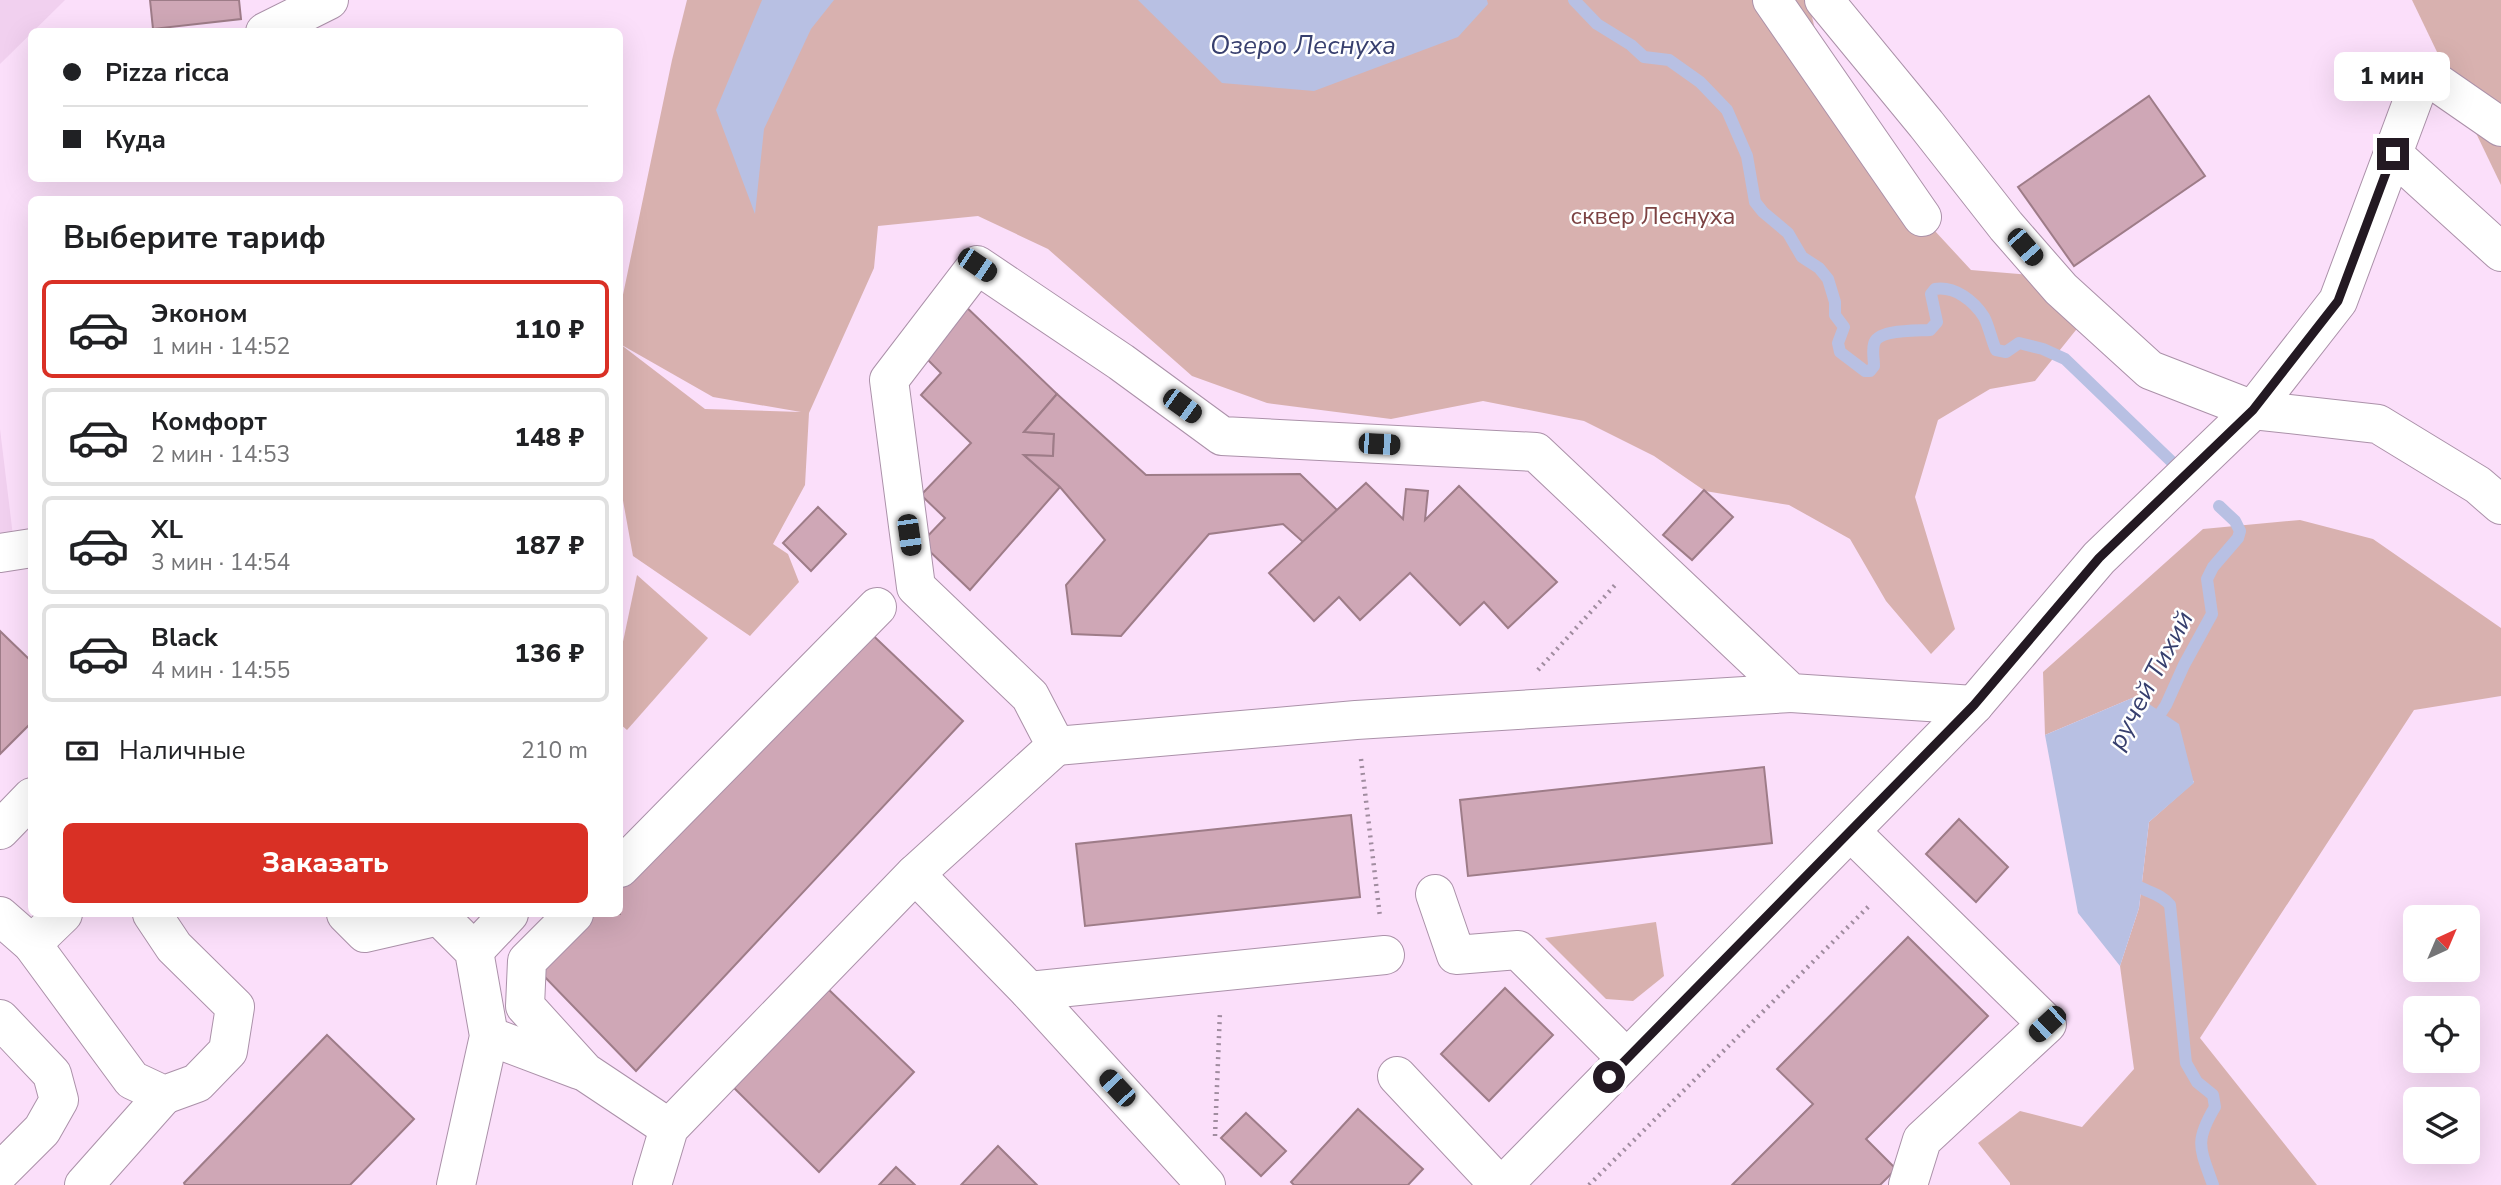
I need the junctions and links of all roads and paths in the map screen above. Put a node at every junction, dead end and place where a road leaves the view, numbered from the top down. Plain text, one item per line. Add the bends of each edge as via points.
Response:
1 (329, 0) edge
2 (1772, 0) edge
3 (1825, 0) edge
4 (273, 28) edge
5 (2501, 127) edge
6 (2393, 154) junction
7 (1922, 217) dead end
8 (2501, 252) edge
9 (2253, 410) junction
10 (2501, 505) edge
11 (28, 549) edge
12 (0, 553) edge
13 (1644, 554) junction
14 (877, 607) dead end
15 (1791, 693) junction
16 (1974, 705) junction
17 (1501, 711) junction
18 (1356, 720) junction
19 (1056, 746) junction
20 (28, 801) edge
21 (0, 830) edge
22 (1851, 832) junction
23 (623, 865) edge
24 (915, 874) junction
25 (1898, 878) junction
26 (1435, 894) dead end
27 (0, 916) edge
28 (60, 917) edge
29 (154, 917) edge
30 (349, 917) edge
31 (430, 917) edge
32 (440, 917) edge
33 (506, 917) edge
34 (571, 917) edge
35 (32, 944) junction
36 (474, 951) junction
37 (1385, 955) joint
38 (1222, 972) junction
39 (1029, 991) junction
40 (0, 1019) edge
41 (489, 1036) junction
42 (1626, 1058) junction
43 (585, 1072) junction
44 (1397, 1076) dead end
45 (164, 1095) junction
46 (669, 1128) junction
47 (1215, 1145) dead end
48 (0, 1172) edge
49 (1516, 1180) edge
50 (84, 1185) edge
51 (456, 1185) edge
52 (652, 1185) edge
53 (1206, 1185) edge
54 (1589, 1185) edge
55 (1908, 1185) edge

1 - 4 street
2 - 7 street
3 - 9 street via 2061,289 2150,370
5 - 6 street via 2423,73
6 - 8 street
6 - 9 street via 2338,301
9 - 10 street via 2378,424 2478,485
9 - 16 street via 2099,558
11 - 12 street
13 - 15 street
13 - 17 path
13 - 19 street via 1536,452 1223,436 977,265 889,380 916,587 1030,696
14 - 23 street
15 - 16 street
15 - 17 street
16 - 22 street
17 - 18 street
18 - 19 street
18 - 37 path
19 - 24 street
20 - 21 street
22 - 25 street
22 - 42 street
24 - 39 street
24 - 46 street
25 - 54 path
25 - 55 street via 2047,1024 1922,1140
26 - 42 street via 1456,955 1518,950
27 - 35 street
28 - 35 street
29 - 45 street via 174,947 235,1007 228,1051 197,1083
30 - 31 street via 365,933
32 - 36 street
33 - 36 street
34 - 43 street via 527,961 525,1006
35 - 45 street via 132,1080
36 - 41 street
37 - 38 street
38 - 39 street
38 - 47 path
39 - 53 street
40 - 48 street via 52,1074 59,1100 41,1130
41 - 43 street
41 - 51 street
42 - 49 street
43 - 46 street
44 - 49 street
45 - 50 street
46 - 52 street

